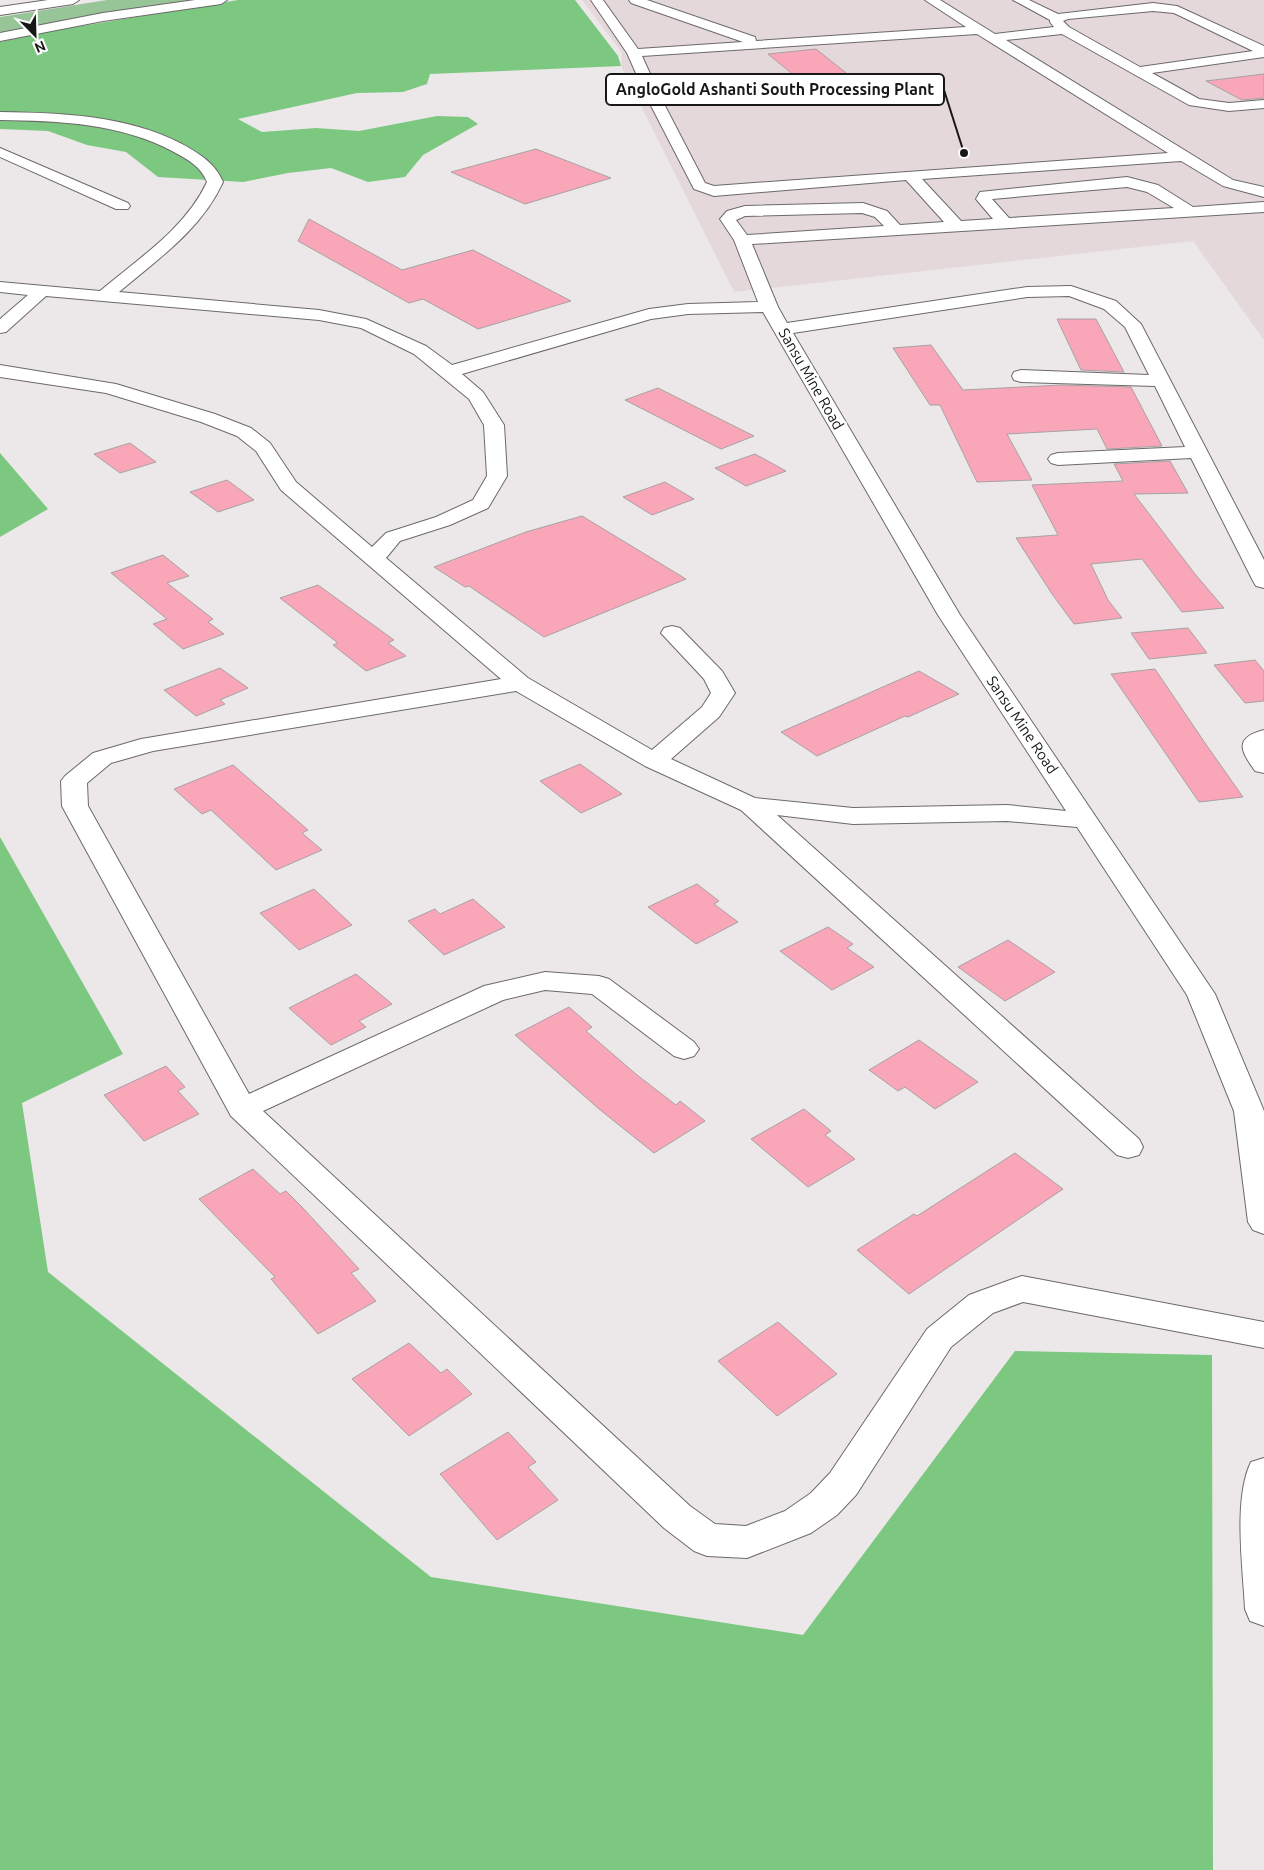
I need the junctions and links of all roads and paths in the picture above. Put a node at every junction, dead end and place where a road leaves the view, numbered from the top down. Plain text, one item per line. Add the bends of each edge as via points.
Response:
1 (73, 0) edge
2 (221, 0) edge
3 (597, 0) edge
4 (635, 0) edge
5 (931, 0) edge
6 (1019, 0) edge
7 (0, 12) edge
8 (1057, 18) junction
9 (977, 30) junction
10 (1064, 30) junction
11 (0, 37) edge
12 (991, 38) junction
13 (761, 44) junction
14 (1264, 52) edge
15 (634, 53) junction
16 (1138, 71) junction
17 (1264, 104) edge
18 (0, 116) edge
19 (0, 152) edge
20 (1184, 156) junction
21 (910, 175) junction
22 (1264, 192) edge
23 (1168, 197) junction
24 (122, 206) dead end
25 (1264, 207) edge
26 (994, 210) junction
27 (1189, 211) junction
28 (1005, 223) junction
29 (956, 226) junction
30 (896, 230) junction
31 (742, 240) junction
32 (0, 286) edge
33 (42, 292) junction
34 (105, 295) junction
35 (769, 307) junction
36 (0, 328) edge
37 (783, 330) junction
38 (0, 371) edge
39 (449, 372) junction
40 (1021, 376) dead end
41 (1162, 381) junction
42 (1198, 452) junction
43 (1058, 459) dead end
44 (372, 560) junction
45 (1264, 581) edge
46 (672, 632) dead end
47 (520, 683) junction
48 (1264, 737) edge
49 (654, 761) junction
50 (1264, 766) edge
51 (750, 805) junction
52 (1085, 820) junction
53 (684, 1049) dead end
54 (242, 1109) junction
55 (1128, 1147) dead end
56 (1264, 1222) edge
57 (1264, 1335) edge
58 (1264, 1473) edge
59 (1264, 1609) edge

1 - 7 street
2 - 11 street via 104,17
3 - 15 street
4 - 13 street
5 - 9 street
6 - 8 street
8 - 10 street via 1056,22
8 - 14 street via 1153,7 1177,10
9 - 12 street
9 - 13 street
10 - 12 street
10 - 16 street
12 - 20 street
13 - 15 street
14 - 16 street
15 - 21 street via 699,186 706,190
16 - 17 street via 1194,102 1234,108
18 - 34 street via 64,117 123,126 172,144 210,168 215,182 186,227
19 - 24 street
20 - 21 street
20 - 22 street via 1228,183
21 - 29 street
23 - 26 street
23 - 26 street via 1143,183 1127,182 985,196
23 - 27 street
25 - 27 street
26 - 28 street
27 - 28 street
28 - 29 street
29 - 30 street
30 - 31 street
30 - 31 street, Sansu Mine Road via 880,214 863,208 745,212 733,214 728,219
31 - 35 street, Sansu Mine Road
32 - 33 street
33 - 34 street
33 - 36 street
34 - 39 street via 319,315 366,324 420,350
35 - 37 street, Sansu Mine Road
35 - 39 street via 688,309 649,314
37 - 41 street via 1027,292 1071,291 1110,305 1132,324
37 - 52 street, Sansu Mine Road via 949,615
38 - 44 street via 109,388 244,432 263,447 288,486
39 - 44 street via 476,396 494,425 497,476 481,504 443,521 393,537
40 - 41 street
41 - 42 street
42 - 43 street
42 - 45 street
44 - 47 street
46 - 49 street via 714,676 723,693 710,712
47 - 49 street
47 - 54 street via 150,744 102,758 74,781 75,806
48 - 50 street via 1254,743 1254,752
49 - 51 street
51 - 52 street via 854,816 1007,813
51 - 55 street
52 - 56 street, Sansu Mine Road via 1201,994 1248,1111
53 - 54 street via 599,986 545,981 494,994
54 - 57 street via 678,1517 707,1540 746,1542 798,1522 824,1504 843,1484 939,1338 981,1304 1022,1288
58 - 59 street via 1259,1511

